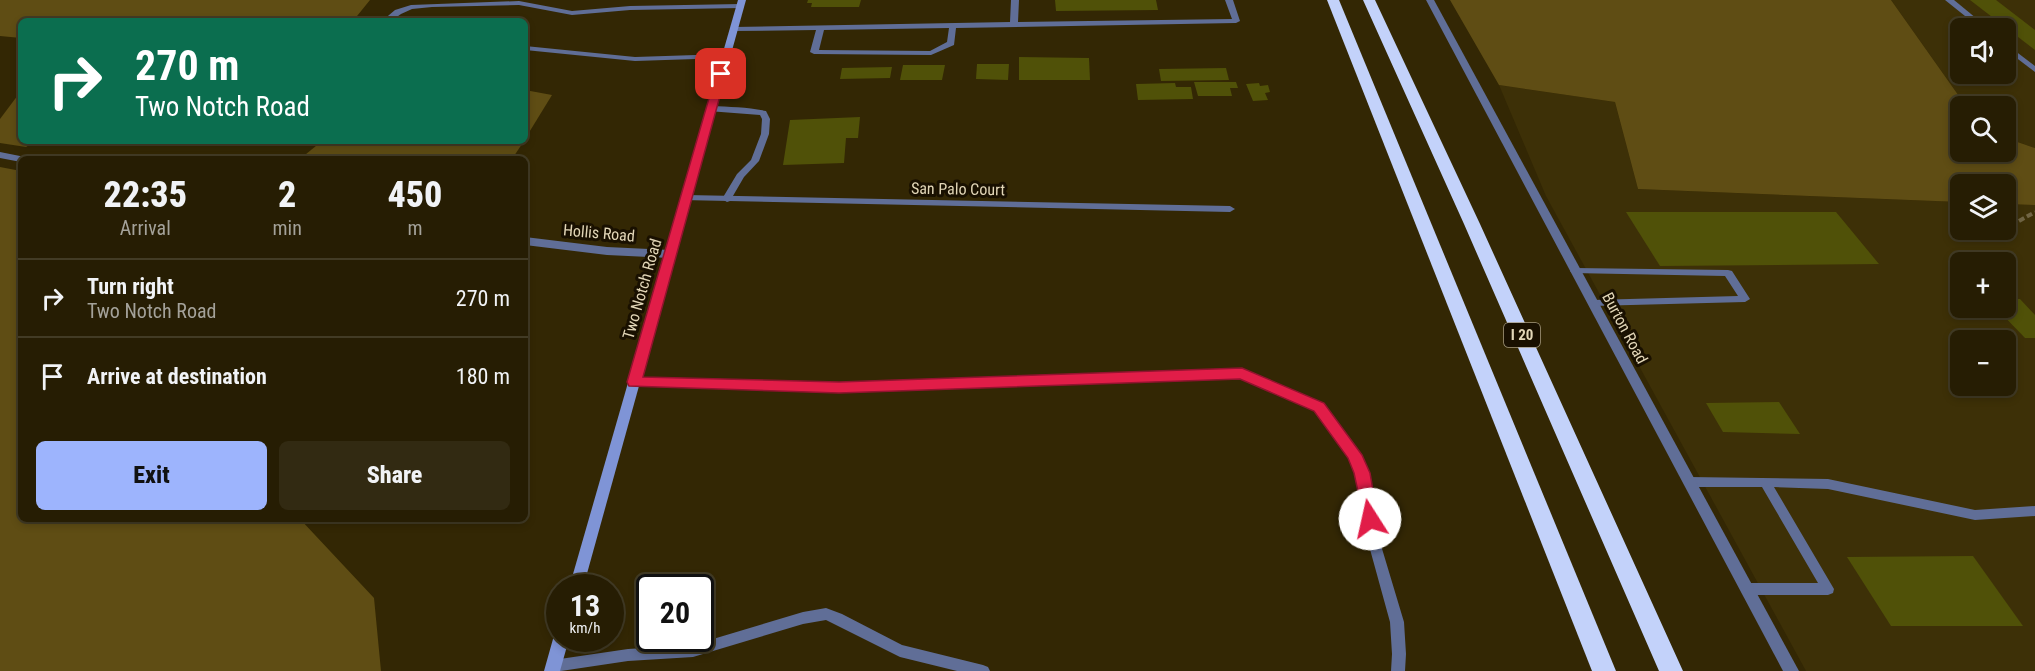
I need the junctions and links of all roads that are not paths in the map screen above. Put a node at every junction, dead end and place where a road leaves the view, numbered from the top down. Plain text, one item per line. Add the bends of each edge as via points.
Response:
1 (1015, 0) edge
2 (1229, 0) edge
3 (1333, 0) edge
4 (1369, 0) edge
5 (1430, 0) edge
6 (1949, 0) edge
7 (741, 3) edge
8 (391, 18) edge
9 (1972, 18) edge
10 (1014, 24) junction
11 (953, 25) junction
12 (821, 27) junction
13 (734, 29) junction
14 (528, 48) edge
15 (2016, 54) edge
16 (726, 56) junction
17 (2035, 70) edge
18 (711, 109) junction
19 (0, 155) edge
20 (18, 158) edge
21 (686, 198) junction
22 (727, 199) junction
23 (1230, 209) dead end
24 (528, 241) edge
25 (670, 255) junction
26 (1575, 271) junction
27 (1593, 303) junction
28 (634, 382) junction
29 (1689, 482) junction
30 (1765, 482) junction
31 (2035, 511) edge
32 (580, 574) edge
33 (1747, 589) junction
34 (557, 652) edge
35 (553, 668) edge
36 (983, 671) edge
37 (1398, 671) edge
38 (1604, 671) edge
39 (1671, 671) edge
40 (1791, 671) edge

1 - 10 lane
2 - 10 lane via 1236,21
3 - 38 highway
4 - 39 highway, I 20
5 - 26 street, Burton Road
6 - 9 lane
7 - 8 lane via 572,13 519,3 432,6 411,7
7 - 13 street, Two Notch Road
10 - 11 lane
11 - 12 lane
11 - 12 lane via 951,43 931,53 814,52
12 - 13 lane
13 - 16 street, Two Notch Road
14 - 16 lane via 635,59
15 - 17 lane
16 - 18 street, Two Notch Road
18 - 21 street, Two Notch Road
18 - 22 lane via 754,111 763,113 766,119 755,161 740,176
19 - 20 street
21 - 22 street, San Palo Court
21 - 25 street, Two Notch Road
22 - 23 street, San Palo Court
24 - 25 street, Hollis Road
25 - 28 street, Two Notch Road
26 - 27 street, Burton Road
26 - 27 lane via 1728,273 1745,299
27 - 29 street, Burton Road
28 - 32 street, Two Notch Road
28 - 37 lane via 839,388 1242,374 1319,407 1355,455 1397,622
29 - 30 lane
29 - 33 street, Burton Road
30 - 31 lane via 1828,484 1975,515
30 - 33 lane via 1828,589
33 - 40 street, Burton Road
34 - 35 street
35 - 36 lane via 628,655 693,651 826,614 900,651

